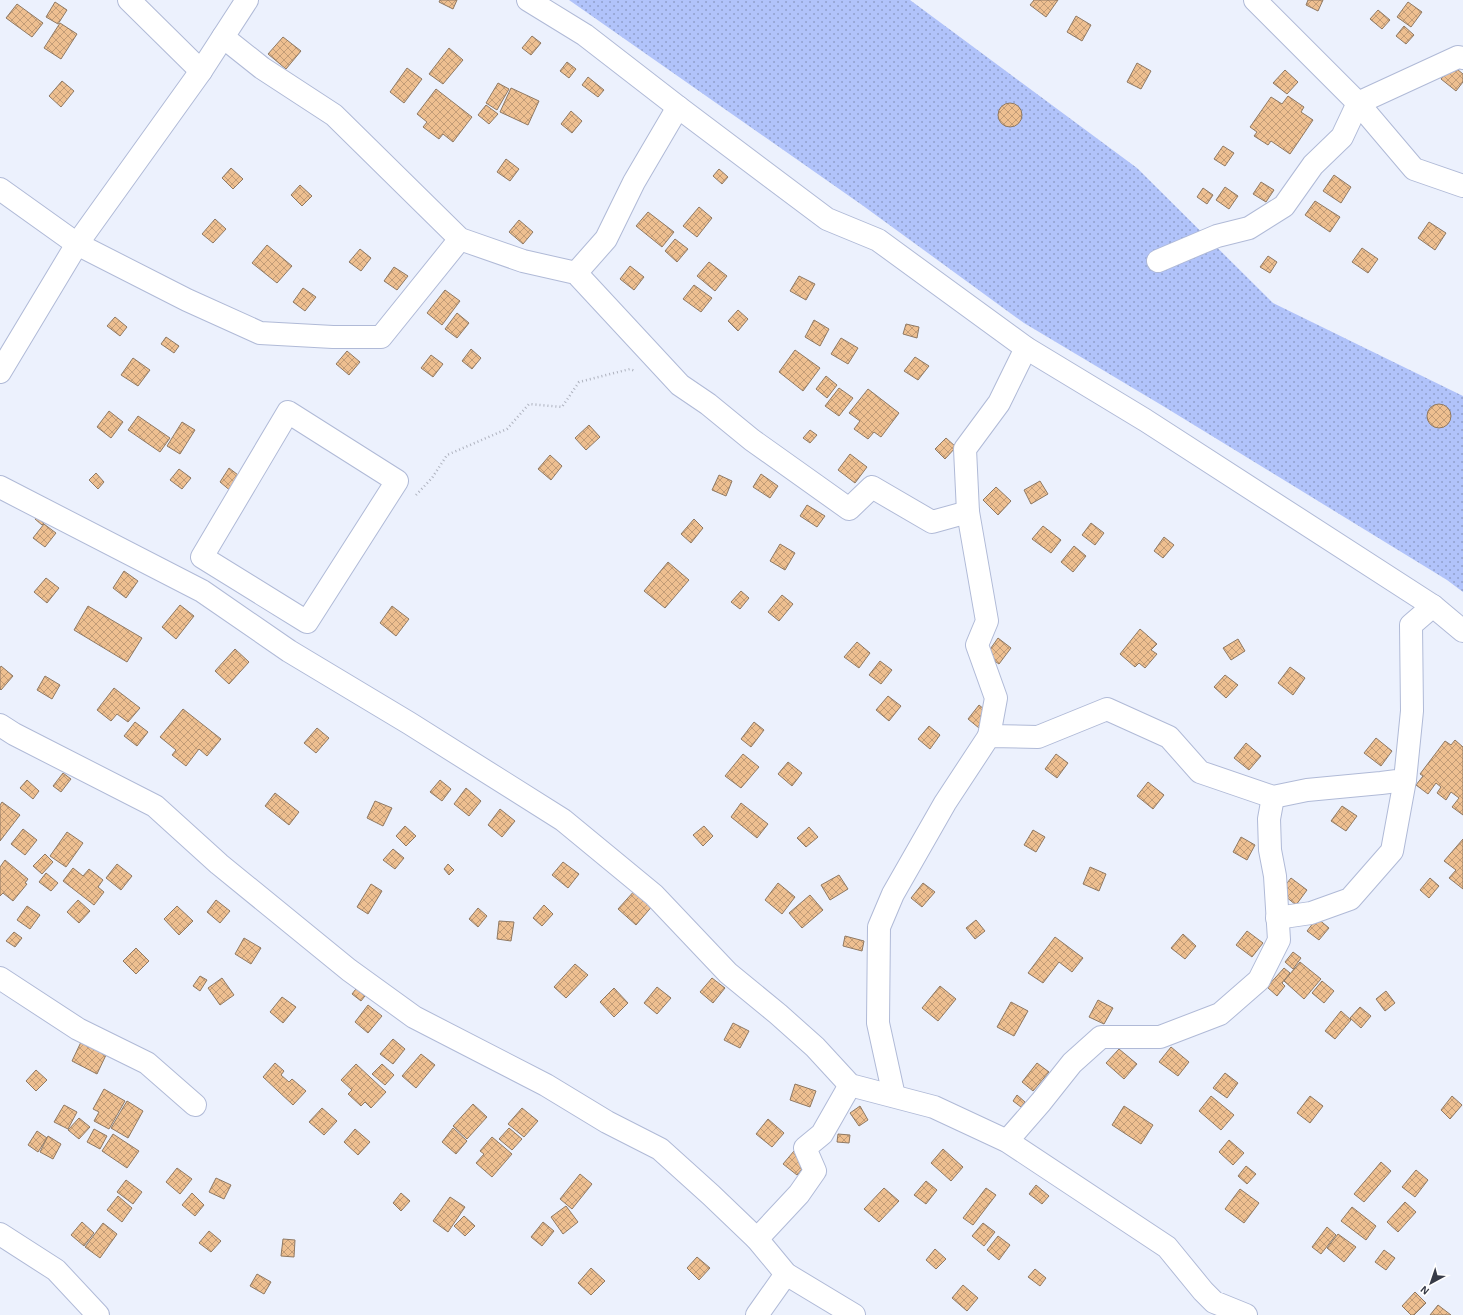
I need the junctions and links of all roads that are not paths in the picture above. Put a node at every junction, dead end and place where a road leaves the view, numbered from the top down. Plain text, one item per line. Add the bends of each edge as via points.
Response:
1 (128, 0) edge
2 (247, 0) edge
3 (528, 0) edge
4 (1255, 0) edge
5 (224, 37) junction
6 (1463, 58) edge
7 (201, 71) junction
8 (1358, 103) junction
9 (678, 107) junction
10 (1463, 186) edge
11 (0, 189) edge
12 (460, 239) junction
13 (77, 244) junction
14 (1158, 261) dead end
15 (576, 273) junction
16 (1026, 348) junction
17 (0, 372) edge
18 (0, 487) edge
19 (968, 512) junction
20 (1433, 606) junction
21 (307, 622) joint
22 (1463, 631) edge
23 (0, 725) edge
24 (989, 736) junction
25 (1405, 780) junction
26 (1273, 797) junction
27 (1277, 918) junction
28 (0, 978) edge
29 (850, 1085) junction
30 (894, 1096) junction
31 (195, 1105) dead end
32 (1008, 1141) junction
33 (0, 1234) edge
34 (757, 1239) junction
35 (786, 1274) junction
36 (1209, 1308) edge
37 (98, 1315) edge
38 (757, 1315) edge
39 (854, 1315) edge
40 (1246, 1315) edge

1 - 7 street
2 - 5 street
3 - 9 street via 585,35
4 - 8 street
5 - 7 street
5 - 12 street via 262,68 334,115
6 - 8 street via 1458,57
7 - 13 street
8 - 10 street via 1414,169
8 - 14 street via 1342,137 1313,165 1284,206 1249,228 1217,236
9 - 15 street via 634,182 606,239
9 - 16 street via 827,219 878,240
11 - 13 street
12 - 13 street via 381,337 260,334
12 - 15 street via 523,261
13 - 17 street
15 - 19 street via 680,385 752,440 849,508 872,487 932,522
16 - 19 street via 999,403 965,449
16 - 20 street via 1145,420
18 - 29 street via 202,591 289,651 563,820 654,895 728,974 815,1047
19 - 24 street via 987,621 977,645 996,698
20 - 22 street
20 - 25 street via 1411,625 1412,710
21 - 21 street via 202,557 288,412 397,481
23 - 34 street via 155,806 238,879 349,970 414,1017 546,1085 660,1150
24 - 26 street via 1038,737 1107,709 1170,737 1200,772
24 - 30 street via 945,803 893,894 879,927 878,1023
25 - 26 street via 1307,790
25 - 27 street via 1392,851 1350,899 1311,913
26 - 27 street via 1269,819 1270,850 1275,876
27 - 32 street via 1278,940 1259,980 1220,1014 1160,1037 1101,1037 1072,1063
28 - 31 street via 78,1029 147,1064
29 - 30 street
29 - 34 street via 822,1134 805,1148 815,1171 799,1194
30 - 32 street via 934,1107
32 - 36 street via 1167,1247 1203,1290
33 - 37 street via 56,1270
34 - 35 street
35 - 38 street
35 - 39 street
36 - 40 street

